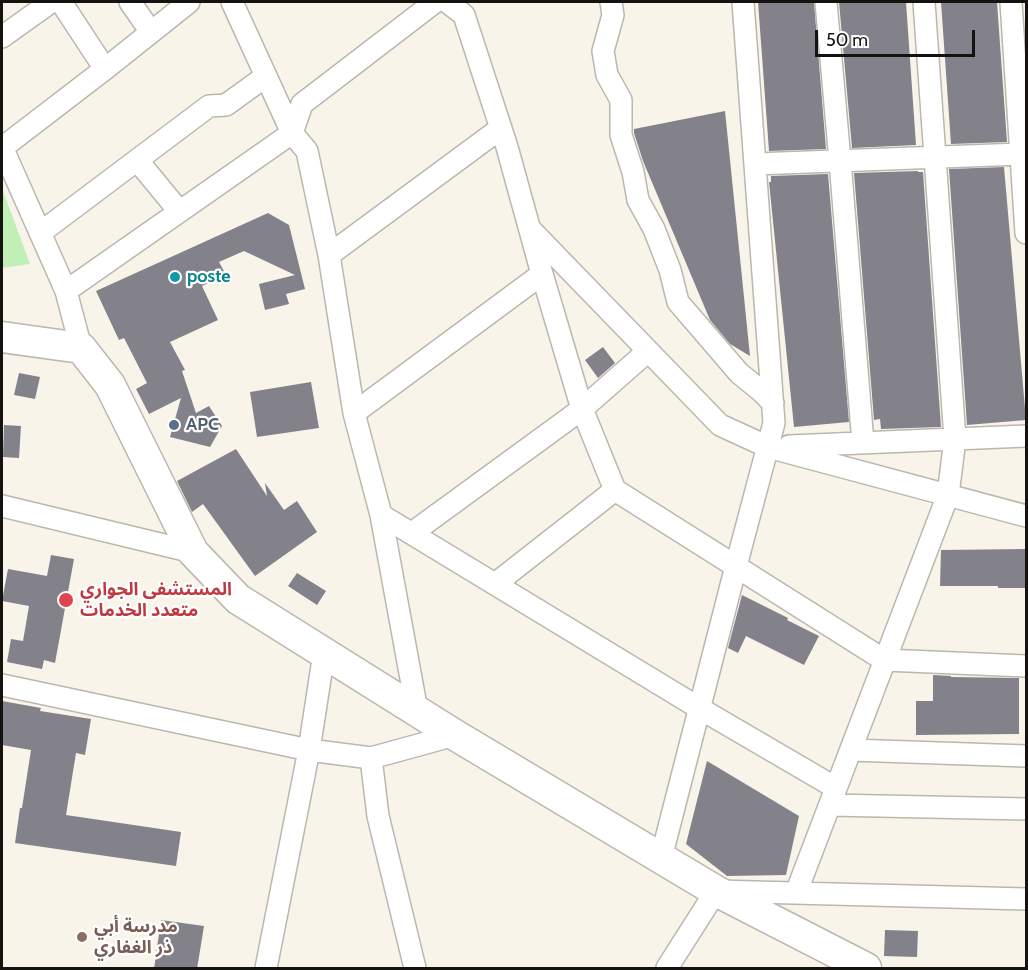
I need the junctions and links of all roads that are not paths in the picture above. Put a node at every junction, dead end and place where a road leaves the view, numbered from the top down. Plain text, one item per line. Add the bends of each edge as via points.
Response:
1 (51, 2) edge
2 (61, 2) edge
3 (130, 2) edge
4 (189, 2) edge
5 (232, 2) edge
6 (435, 2) edge
7 (447, 2) edge
8 (611, 2) edge
9 (743, 2) edge
10 (826, 2) edge
11 (924, 2) edge
12 (1011, 2) edge
13 (151, 32) junction
14 (2, 37) edge
15 (105, 69) junction
16 (266, 76) junction
17 (501, 128) junction
18 (292, 133) junction
19 (2, 147) edge
20 (1021, 154) junction
21 (934, 158) junction
22 (137, 160) junction
23 (840, 161) junction
24 (755, 164) junction
25 (179, 212) junction
26 (530, 228) junction
27 (40, 233) junction
28 (1026, 233) edge
29 (328, 255) junction
30 (542, 274) junction
31 (66, 291) junction
32 (2, 337) edge
33 (81, 348) junction
34 (648, 351) junction
35 (773, 404) junction
36 (582, 410) junction
37 (354, 413) junction
38 (1026, 436) edge
39 (956, 439) junction
40 (863, 443) junction
41 (768, 447) junction
42 (615, 490) junction
43 (948, 495) junction
44 (2, 506) edge
45 (381, 515) junction
46 (1026, 516) edge
47 (412, 533) junction
48 (193, 552) junction
49 (736, 566) junction
50 (495, 584) junction
51 (324, 653) junction
52 (884, 660) junction
53 (1026, 666) edge
54 (2, 685) edge
55 (699, 708) junction
56 (417, 711) junction
57 (455, 735) junction
58 (309, 750) junction
59 (851, 750) junction
60 (1026, 756) edge
61 (371, 758) junction
62 (833, 796) junction
63 (1026, 809) edge
64 (661, 858) junction
65 (716, 891) junction
66 (795, 893) junction
67 (1026, 899) edge
68 (859, 967) edge
69 (266, 969) edge
70 (415, 969) edge
71 (667, 969) edge

1 - 14 street
2 - 15 street
3 - 13 street
4 - 13 street
5 - 16 street
6 - 18 street via 303,104
7 - 17 street via 464,15
8 - 35 street via 613,15 603,51 607,75 621,100 621,135 638,200 654,230 678,302 739,373
9 - 24 street
10 - 23 street
11 - 21 street
12 - 20 street
13 - 15 street
15 - 19 street
16 - 18 street
16 - 22 street via 226,105 209,106
17 - 26 street
17 - 29 street
18 - 25 street
18 - 29 street via 307,151
19 - 27 street
20 - 21 street
20 - 28 street
21 - 23 street
21 - 39 street
22 - 25 street
22 - 27 street
23 - 24 street
23 - 40 street
24 - 35 street
25 - 31 street
26 - 30 street
26 - 34 street
27 - 31 street
29 - 37 street
30 - 36 street
30 - 37 street
31 - 33 street
32 - 33 street
33 - 48 street via 110,385
34 - 36 street
34 - 41 street via 720,425
35 - 41 street via 774,423
36 - 42 street
36 - 47 street
37 - 45 street
38 - 39 street
39 - 40 street
39 - 43 street
40 - 41 street
41 - 43 street
41 - 49 street
42 - 49 street
42 - 50 street
43 - 46 street
43 - 52 street
44 - 48 street
45 - 47 street
45 - 56 street
47 - 50 street
48 - 51 street via 238,599
49 - 52 street
49 - 55 street
50 - 55 street
51 - 56 street
51 - 58 street
52 - 53 street
52 - 59 street
54 - 58 street
55 - 62 street
55 - 64 street
56 - 57 street
57 - 61 street
57 - 64 street
58 - 61 street
58 - 69 street
59 - 60 street
59 - 62 street
61 - 70 street via 378,816
62 - 63 street
62 - 66 street
64 - 65 street
65 - 66 street
65 - 68 street
65 - 71 street
66 - 67 street

